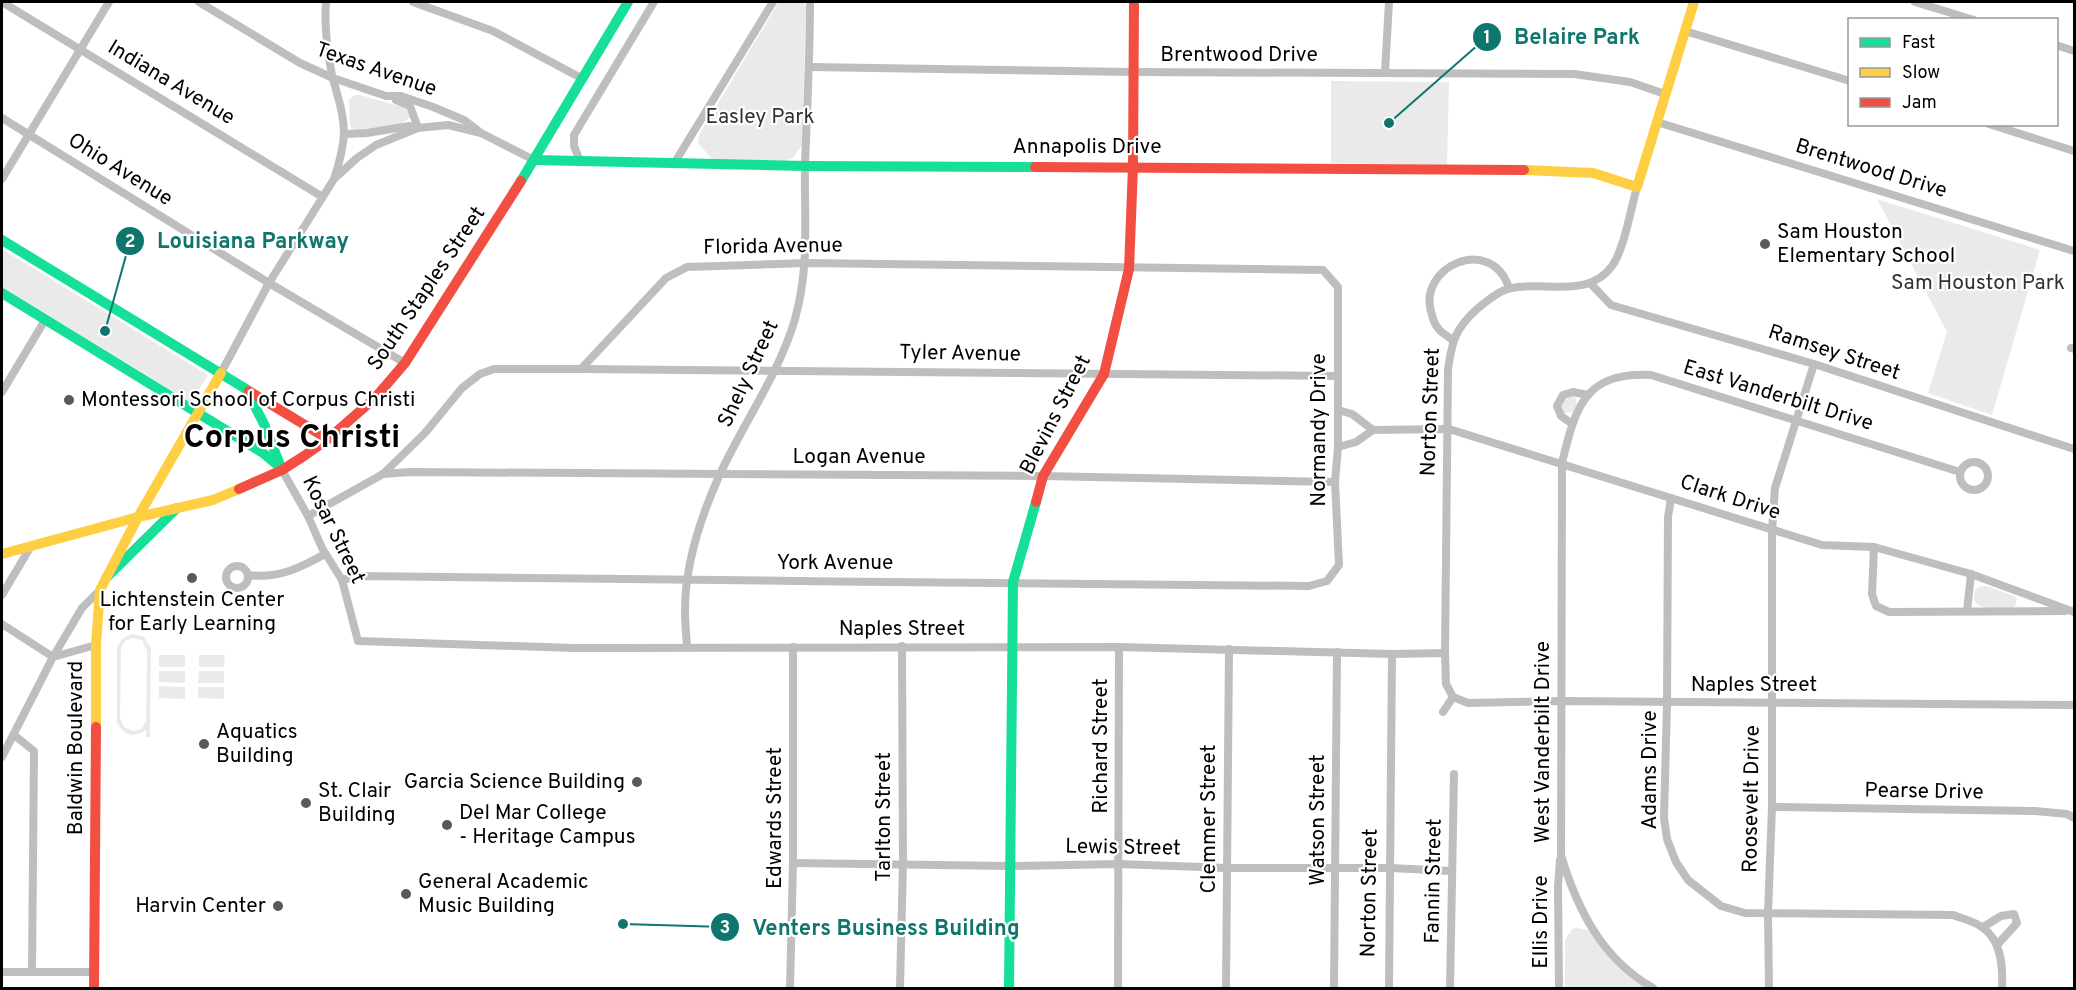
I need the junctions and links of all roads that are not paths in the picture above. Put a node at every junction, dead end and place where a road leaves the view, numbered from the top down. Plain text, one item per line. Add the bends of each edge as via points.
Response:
1 (2, 2) edge
2 (109, 2) edge
3 (199, 2) edge
4 (326, 2) edge
5 (413, 2) edge
6 (628, 2) edge
7 (654, 2) edge
8 (773, 2) edge
9 (810, 2) edge
10 (1134, 2) edge
11 (1389, 2) edge
12 (1692, 2) edge
13 (1915, 2) edge
14 (1967, 18) edge
15 (1685, 31) junction
16 (2058, 46) edge
17 (80, 49) junction
18 (2074, 51) edge
19 (810, 67) junction
20 (1134, 72) junction
21 (1385, 73) junction
22 (333, 78) junction
23 (583, 79) junction
24 (1848, 80) edge
25 (1665, 94) junction
26 (386, 96) junction
27 (2, 118) edge
28 (1657, 122) junction
29 (1995, 126) edge
30 (418, 128) junction
31 (481, 133) junction
32 (28, 134) junction
33 (344, 134) junction
34 (2074, 151) edge
35 (534, 160) junction
36 (580, 161) junction
37 (675, 162) junction
38 (805, 166) junction
39 (1133, 167) junction
40 (334, 178) junction
41 (2, 179) edge
42 (1636, 187) junction
43 (321, 196) junction
44 (2, 240) edge
45 (2074, 251) edge
46 (806, 263) junction
47 (1129, 269) junction
48 (1332, 278) joint
49 (1590, 283) junction
50 (268, 284) junction
51 (1509, 288) junction
52 (2, 293) edge
53 (45, 320) junction
54 (1452, 340) junction
55 (405, 363) junction
56 (1814, 364) junction
57 (581, 369) junction
58 (774, 370) junction
59 (221, 373) junction
60 (1104, 374) junction
61 (1338, 376) junction
62 (246, 389) junction
63 (2, 392) edge
64 (1588, 395) junction
65 (1338, 410) junction
66 (196, 414) junction
67 (1796, 421) junction
68 (1571, 423) junction
69 (1449, 429) junction
70 (1373, 430) junction
71 (328, 439) junction
72 (1338, 447) junction
73 (2074, 448) edge
74 (1562, 463) junction
75 (282, 470) junction
76 (1960, 472) dead end
77 (383, 474) junction
78 (720, 475) junction
79 (1043, 476) junction
80 (1335, 482) junction
81 (1671, 498) junction
82 (177, 508) junction
83 (138, 516) junction
84 (308, 516) junction
85 (1772, 531) junction
86 (31, 546) junction
87 (1874, 547) junction
88 (2, 554) edge
89 (325, 554) junction
90 (1971, 574) junction
91 (248, 575) dead end
92 (106, 578) junction
93 (342, 580) junction
94 (688, 581) junction
95 (1327, 581) joint
96 (1013, 582) junction
97 (100, 590) junction
98 (2, 595) edge
99 (1967, 611) junction
100 (2073, 612) edge
101 (2, 624) edge
102 (358, 641) joint
103 (96, 645) junction
104 (687, 646) junction
105 (902, 646) junction
106 (793, 647) junction
107 (1011, 647) junction
108 (1119, 647) junction
109 (1229, 649) junction
110 (1337, 652) junction
111 (1392, 654) junction
112 (1445, 654) junction
113 (53, 657) junction
114 (1453, 697) junction
115 (1562, 701) junction
116 (1771, 702) junction
117 (1667, 703) junction
118 (2074, 706) edge
119 (1443, 712) dead end
120 (14, 735) junction
121 (2, 757) edge
122 (1454, 774) dead end
123 (1772, 807) junction
124 (2074, 818) edge
125 (1561, 855) junction
126 (793, 863) junction
127 (903, 864) junction
128 (1119, 864) junction
129 (1010, 866) junction
130 (1227, 868) junction
131 (1335, 868) junction
132 (1390, 868) junction
133 (1452, 871) junction
134 (1768, 913) junction
135 (1983, 927) junction
136 (1997, 945) junction
137 (2, 972) edge
138 (32, 972) junction
139 (94, 972) junction
140 (94, 988) edge
141 (790, 988) edge
142 (900, 988) edge
143 (1009, 988) edge
144 (1118, 988) edge
145 (1226, 988) edge
146 (1334, 988) edge
147 (1389, 988) edge
148 (1450, 988) edge
149 (1559, 988) edge
150 (1653, 988) edge
151 (1769, 988) edge
152 (2002, 988) edge

1 - 17 street, Indiana Avenue
2 - 17 street
3 - 22 street, Texas Avenue via 300,63
4 - 22 street via 327,50
5 - 23 street via 493,31
6 - 23 main road, South Staples Street
7 - 36 street via 574,135
8 - 37 street
9 - 19 street, Shely Street
10 - 20 main road, Blevins Street
11 - 21 street
12 - 15 main road
13 - 14 street
15 - 24 street
15 - 25 main road
16 - 18 street
17 - 32 street
17 - 43 street, Indiana Avenue
19 - 20 street, Brentwood Drive
19 - 38 street, Shely Street
20 - 21 street, Brentwood Drive
20 - 39 main road, Blevins Street
21 - 25 street, Brentwood Drive via 1574,74 1630,82
22 - 26 street, Texas Avenue
22 - 33 street
23 - 35 main road, South Staples Street
25 - 28 main road
26 - 30 street via 410,106
26 - 31 street, Texas Avenue via 401,96 434,107 464,120
27 - 32 street, Ohio Avenue
28 - 42 main road
28 - 45 street, Brentwood Drive
29 - 34 street
30 - 31 street, Texas Avenue via 448,125
30 - 33 street, Texas Avenue
30 - 40 street, Texas Avenue via 376,146
31 - 35 street, Texas Avenue
32 - 41 street
32 - 50 street, Ohio Avenue
33 - 40 street
35 - 36 main road, Annapolis Drive
35 - 55 main road, South Staples Street
36 - 37 main road, Annapolis Drive
37 - 38 main road, Annapolis Drive
38 - 39 main road, Annapolis Drive
38 - 46 street, Shely Street
39 - 42 main road, Annapolis Drive via 1549,170 1593,173
39 - 47 main road, Blevins Street
40 - 43 street
42 - 49 street via 1617,256 1602,276
43 - 50 street
44 - 59 main road
46 - 47 street, Florida Avenue
46 - 57 street, Florida Avenue via 687,267 666,278
46 - 58 street, Shely Street via 795,319
47 - 48 street, Florida Avenue via 1323,270
47 - 60 main road, Blevins Street
48 - 61 street, Normandy Drive via 1338,287
49 - 51 street, Norton Street via 1576,287
49 - 56 street, Ramsey Street via 1611,305
50 - 55 street, Ohio Avenue
50 - 59 street
51 - 54 street, Norton Street via 1487,300
51 - 54 street via 1505,275 1484,261 1455,263 1442,274 1429,297 1431,312 1437,328
52 - 53 main road
53 - 63 street
53 - 66 main road
54 - 69 street, Norton Street via 1448,369
55 - 71 main road, South Staples Street via 375,398
56 - 67 street, Roosevelt Drive
56 - 73 street, Ramsey Street
57 - 58 street, Tyler Avenue
57 - 77 street via 494,369 480,374 462,388 425,433
58 - 60 street, Tyler Avenue
58 - 78 street, Shely Street
59 - 62 main road
59 - 66 main road, Baldwin Boulevard
60 - 61 street, Tyler Avenue
60 - 79 main road, Blevins Street
61 - 65 street, Normandy Drive
62 - 71 main road
62 - 75 main road
64 - 67 street, East Vanderbilt Drive via 1611,379 1629,374 1651,375
64 - 68 street, East Vanderbilt Drive
64 - 68 street, East Vanderbilt Drive via 1563,395 1557,406 1561,416
65 - 70 street via 1352,414
65 - 72 street, Normandy Drive
66 - 75 main road via 263,453
66 - 83 main road, Baldwin Boulevard
67 - 76 street, East Vanderbilt Drive
67 - 85 street, Roosevelt Drive via 1775,488
68 - 74 street, East Vanderbilt Drive
69 - 70 street, Clark Drive
69 - 74 street, Clark Drive
69 - 112 street, Norton Street
70 - 72 street, Clark Drive via 1356,442
71 - 75 main road, South Staples Street
72 - 80 street, Normandy Drive
74 - 81 street, Clark Drive
74 - 115 street, West Vanderbilt Drive
75 - 82 main road, South Staples Street via 213,500
75 - 84 street, Kosar Street
77 - 78 street, Logan Avenue
77 - 84 street
78 - 79 street, Logan Avenue
78 - 94 street, Shely Street via 696,537
79 - 80 street, Logan Avenue
79 - 96 main road, Blevins Street
80 - 95 street, Normandy Drive via 1339,565
81 - 85 street, Clark Drive
81 - 117 street, Adams Drive
82 - 83 main road, South Staples Street
82 - 92 main road
83 - 86 main road, South Staples Street
83 - 92 main road, Baldwin Boulevard
84 - 89 street, Kosar Street
85 - 87 street, Clark Drive via 1822,545
85 - 116 street, Roosevelt Drive
86 - 88 main road, South Staples Street
86 - 98 street
87 - 90 street, Clark Drive
87 - 99 street via 1872,594 1876,606 1889,612
89 - 91 street via 298,570
89 - 93 street, Kosar Street
90 - 99 street
90 - 100 street, Clark Drive
92 - 97 main road, Baldwin Boulevard
93 - 94 street, York Avenue via 359,576
93 - 102 street, Kosar Street
94 - 96 street, York Avenue
94 - 104 street, Shely Street
95 - 96 street, York Avenue via 1309,586
96 - 107 main road, Blevins Street
97 - 103 main road, Baldwin Boulevard
97 - 113 street via 82,608
99 - 100 street
101 - 113 street
102 - 104 street, Naples Street via 574,648
103 - 113 street
103 - 139 main road, Baldwin Boulevard
104 - 106 street, Naples Street
105 - 106 street, Naples Street
105 - 107 street, Naples Street
105 - 127 street, Tarlton Street
106 - 126 street, Edwards Street
107 - 108 street, Naples Street
107 - 129 main road, Blevins Street
108 - 109 street, Naples Street
108 - 128 street, Richard Street
109 - 110 street, Naples Street
109 - 130 street, Clemmer Street
110 - 111 street, Naples Street
110 - 131 street, Watson Street
111 - 112 street, Naples Street
111 - 132 street, Norton Street
112 - 114 street, Norton Street via 1446,684
113 - 120 street
114 - 115 street, Naples Street via 1468,703
114 - 119 street
115 - 117 street, Naples Street
115 - 125 street, West Vanderbilt Drive
116 - 117 street, Naples Street
116 - 118 street, Naples Street
116 - 123 street, Roosevelt Drive
117 - 134 street, Adams Drive via 1664,818 1676,862 1703,894 1721,906 1745,913
120 - 121 street
120 - 138 street via 34,751
122 - 133 street, Fannin Street
123 - 124 street, Pearse Drive via 2035,811
123 - 134 street, Roosevelt Drive
125 - 149 street, Ellis Drive
125 - 150 street, West Vanderbilt Drive via 1586,921 1618,961
126 - 127 street, Lewis Street
126 - 141 street, Edwards Street
127 - 129 street, Lewis Street
127 - 142 street, Tarlton Street
128 - 129 street, Lewis Street
128 - 130 street, Lewis Street
128 - 144 street, Richard Street
129 - 143 main road, Blevins Street
130 - 131 street, Lewis Street
130 - 145 street, Clemmer Street
131 - 132 street, Lewis Street
131 - 146 street, Watson Street
132 - 133 street, Lewis Street
132 - 147 street, Norton Street
133 - 148 street, Fannin Street
134 - 135 street, Adams Drive via 1953,915
134 - 151 street, Roosevelt Drive
135 - 136 street
135 - 136 street via 2001,916 2014,914 2017,923
136 - 152 street
137 - 138 street
138 - 139 street
139 - 140 main road, Baldwin Boulevard

